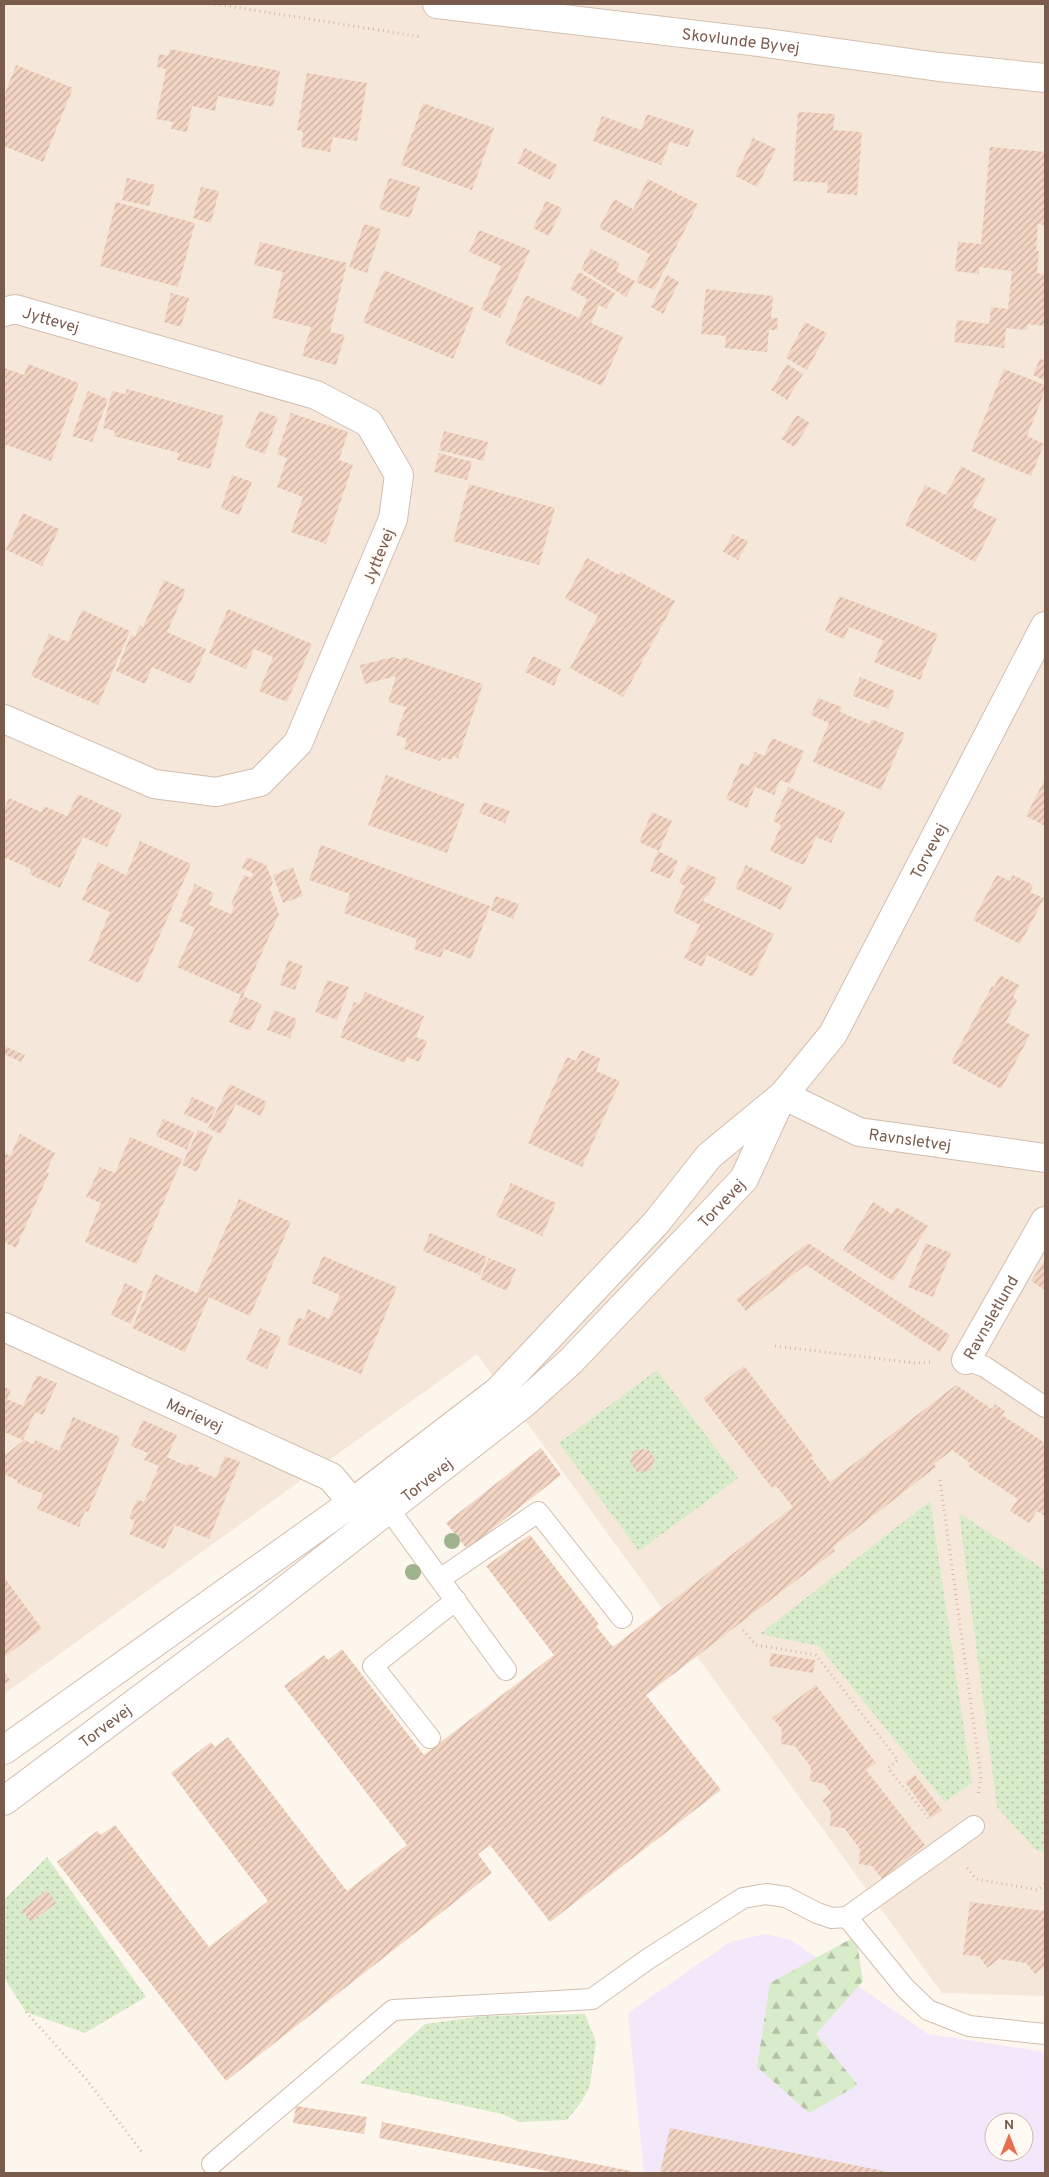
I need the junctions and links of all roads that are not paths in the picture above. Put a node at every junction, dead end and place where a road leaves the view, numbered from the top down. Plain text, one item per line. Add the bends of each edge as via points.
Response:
1 (437, 4) edge
2 (1045, 78) edge
3 (4, 312) edge
4 (1045, 626) edge
5 (4, 719) edge
6 (783, 1095) junction
7 (1045, 1158) edge
8 (1045, 1221) edge
9 (4, 1327) edge
10 (966, 1360) joint
11 (1045, 1407) edge
12 (370, 1511) junction
13 (440, 1579) junction
14 (456, 1600) junction
15 (622, 1618) dead end
16 (506, 1670) dead end
17 (430, 1738) dead end
18 (4, 1750) edge
19 (4, 1801) edge
20 (974, 1826) road end
21 (846, 1917) junction
22 (1045, 2034) edge
23 (212, 2164) dead end

1 - 2 street, Skovlunde Byvej
3 - 5 street, Jyttevej via 15,308 316,395 368,423 399,475 393,519 298,743 260,782 216,792 154,784
4 - 6 street, Torvevej via 833,1034
6 - 7 street, Ravnsletvej via 859,1132
6 - 12 street, Torvevej via 709,1156 656,1223 498,1391
6 - 12 street, Torvevej via 744,1179 626,1307 523,1404
8 - 10 street, Ravnsletlund
9 - 12 street, Marievej via 331,1477
10 - 11 lane, Ravnsletlund via 985,1367
12 - 13 lane
12 - 18 street, Torvevej
12 - 19 street, Torvevej via 262,1608
13 - 14 lane
13 - 15 lane via 538,1512
14 - 16 lane
14 - 17 lane via 373,1666
20 - 21 lane
21 - 22 lane via 904,1988 928,2010 969,2026
21 - 23 lane via 832,1918 786,1897 766,1894 743,1898 592,1999 393,2010

